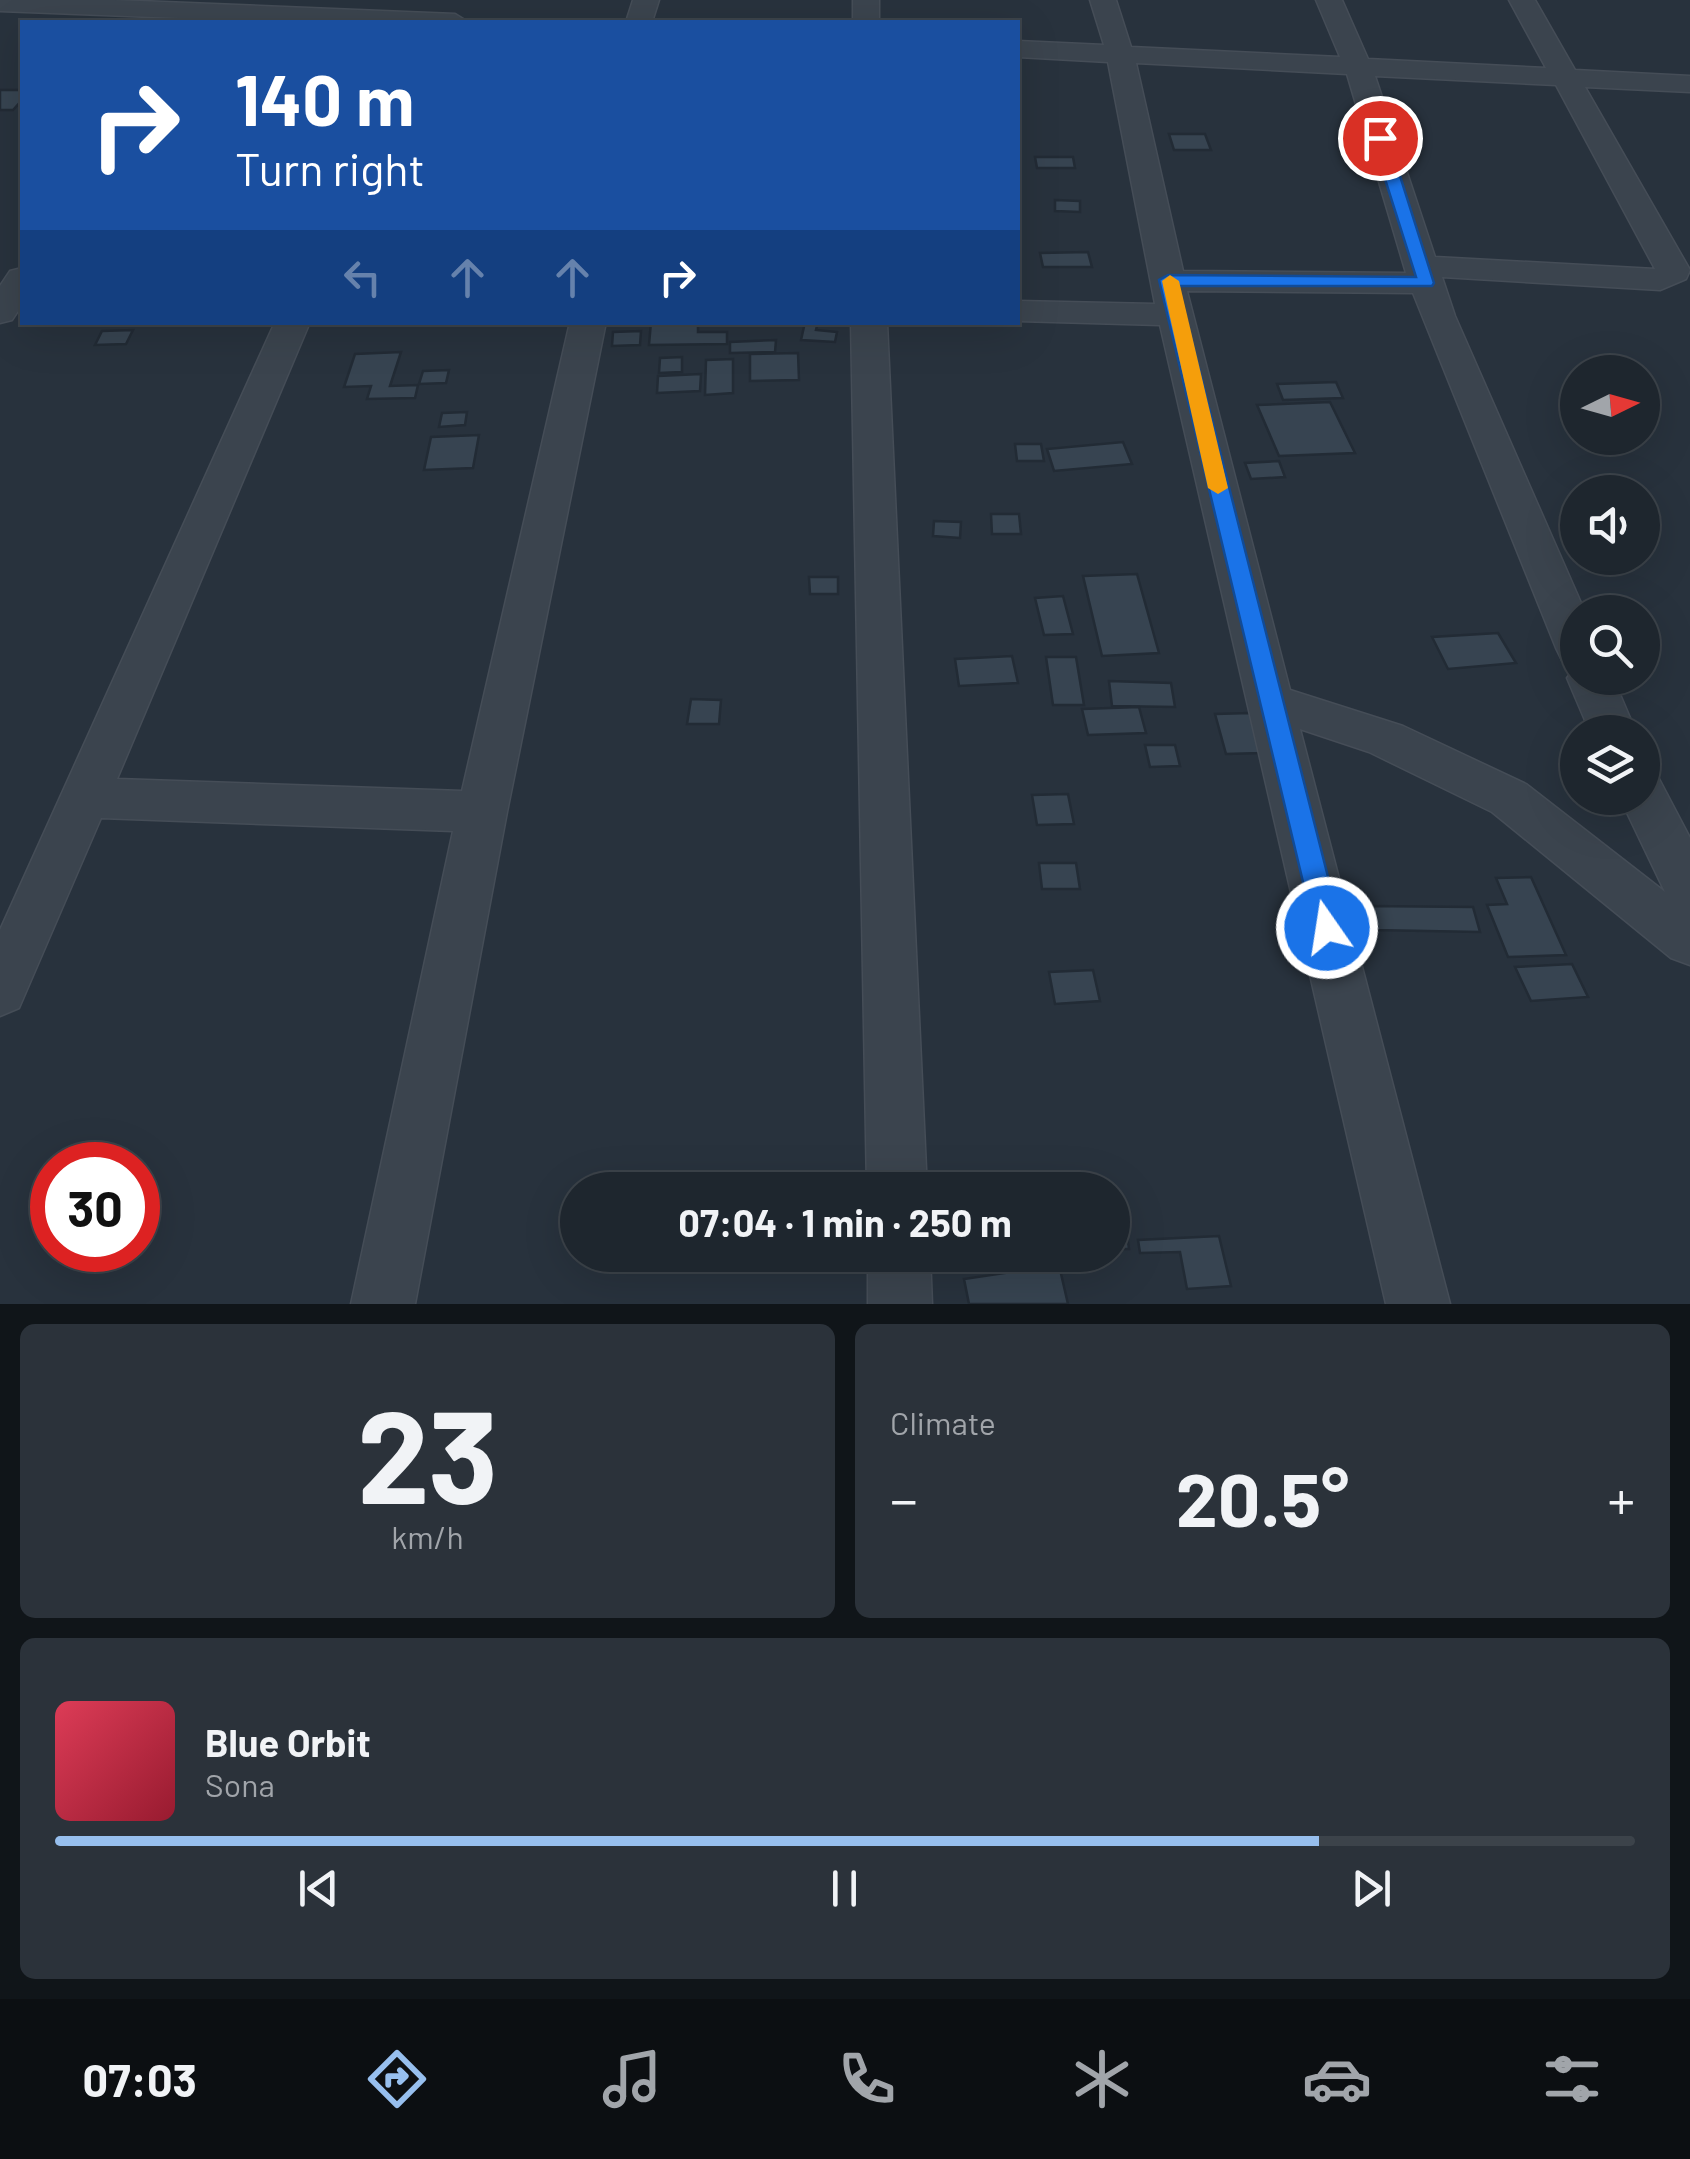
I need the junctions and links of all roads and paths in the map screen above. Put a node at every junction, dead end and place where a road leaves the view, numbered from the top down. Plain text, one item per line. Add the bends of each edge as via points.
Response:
1 (1103, 0) edge
2 (1329, 0) edge
3 (1522, 0) edge
4 (87, 3) edge
5 (10, 4) edge
6 (191, 16) edge
7 (360, 20) edge
8 (0, 24) edge
9 (1020, 49) edge
10 (1120, 54) junction
11 (1359, 70) junction
12 (1567, 78) junction
13 (1690, 84) edge
14 (1423, 274) junction
15 (20, 281) edge
16 (1172, 298) junction
17 (1020, 310) edge
18 (0, 313) edge
19 (292, 325) edge
20 (587, 325) edge
21 (869, 325) edge
22 (1560, 605) edge
23 (1273, 702) junction
24 (86, 798) junction
25 (482, 812) junction
26 (1653, 815) edge
27 (1690, 889) edge
28 (1690, 942) edge
29 (0, 991) edge
30 (896, 1172) edge
31 (899, 1272) edge
32 (383, 1304) edge
33 (900, 1304) edge
34 (1418, 1304) edge

1 - 10 street
2 - 11 street
3 - 12 street
4 - 5 street
4 - 6 street
5 - 8 street
6 - 7 street
9 - 10 street
10 - 11 street
10 - 16 street
11 - 12 street
11 - 14 street
12 - 13 street
12 - 14 street via 1674,272 1660,280
14 - 16 street
14 - 22 street
15 - 18 street
16 - 17 street
16 - 23 street
19 - 24 street
20 - 25 street
21 - 30 street
23 - 28 street via 1386,739 1509,798
23 - 34 street
24 - 25 street
24 - 29 street
25 - 32 street
26 - 27 street
31 - 33 street

